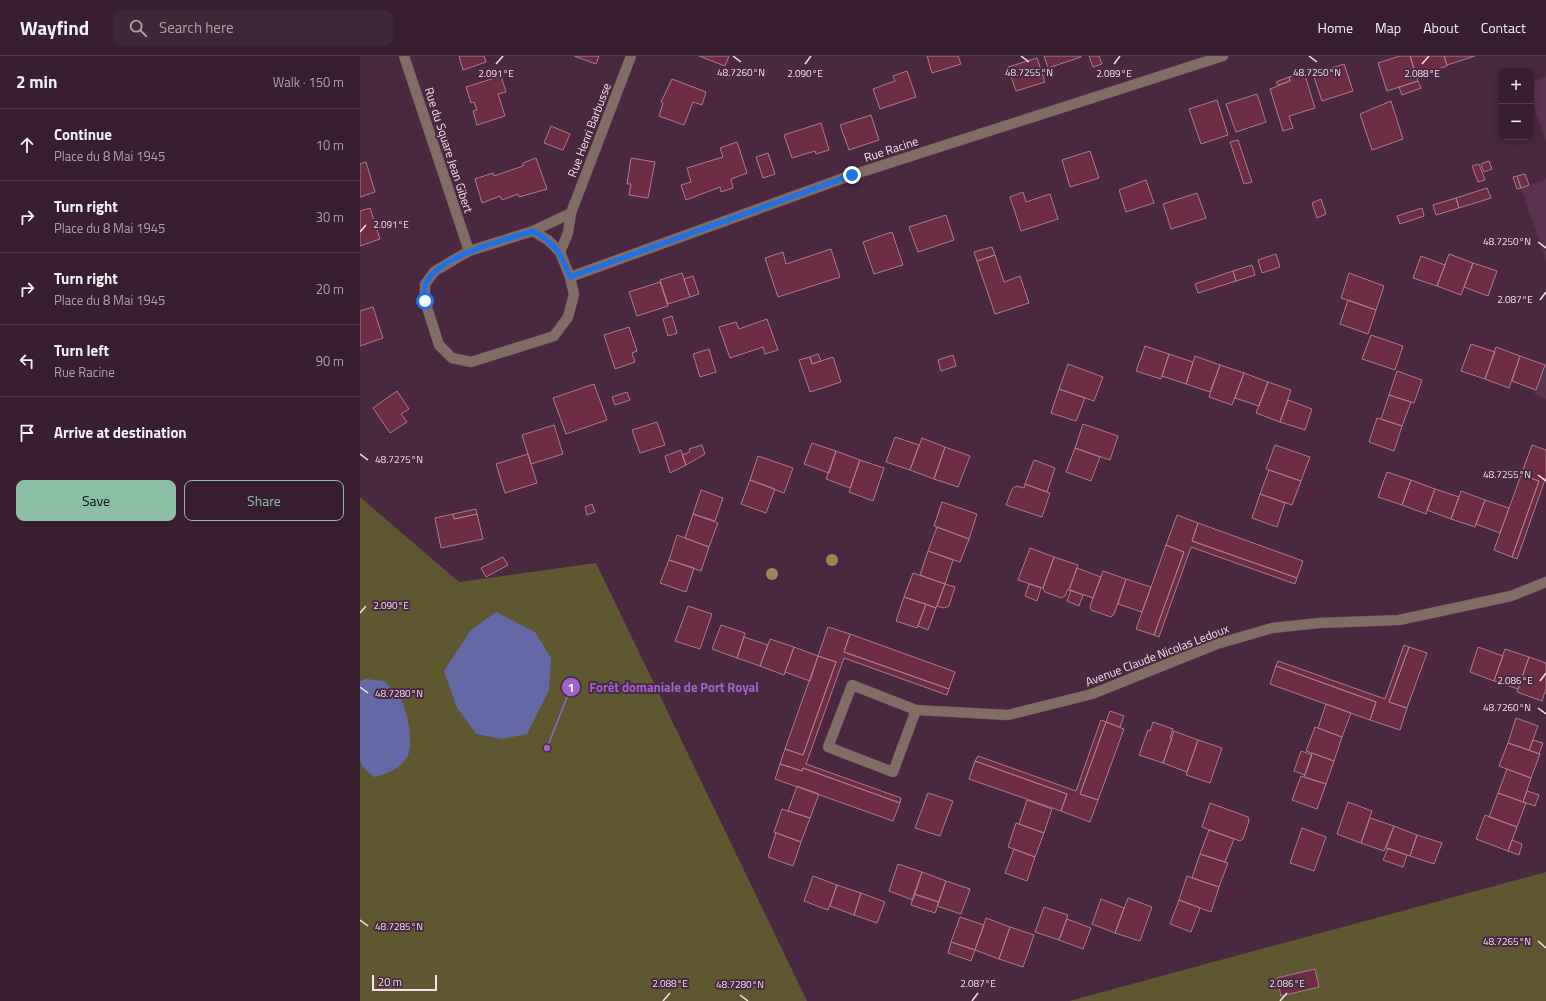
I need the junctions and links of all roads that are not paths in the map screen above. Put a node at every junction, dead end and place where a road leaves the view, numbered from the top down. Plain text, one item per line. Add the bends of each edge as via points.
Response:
1 (404, 56) edge
2 (631, 56) edge
3 (1223, 56) edge
4 (571, 213) junction
5 (533, 231) junction
6 (469, 251) junction
7 (560, 252) junction
8 (570, 277) junction
9 (1546, 582) edge
10 (916, 710) junction

1 - 6 street, Rue du Square Jean Gibert
2 - 4 street, Rue Henri Barbusse
3 - 8 street, Rue Racine via 852,175
4 - 5 street
4 - 7 street, Rue Henri Barbusse via 568,233
5 - 6 street
5 - 7 street via 548,240
6 - 8 street via 435,271 425,284 425,301 439,345 452,358 471,362 554,336 568,317 574,294
7 - 8 street
9 - 10 street, Avenue Claude Nicolas Ledoux via 1511,596 1399,620 1318,623 1272,628 1217,644 1092,694 1008,715
10 - 10 street, Avenue Claude Nicolas Ledoux via 893,772 828,747 852,685

